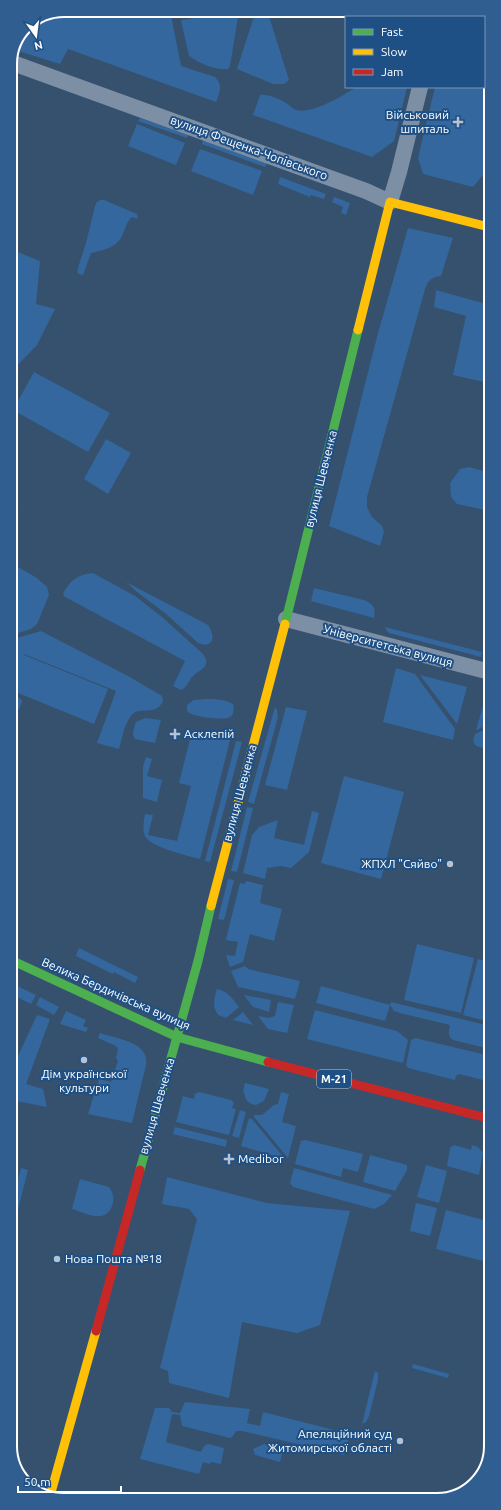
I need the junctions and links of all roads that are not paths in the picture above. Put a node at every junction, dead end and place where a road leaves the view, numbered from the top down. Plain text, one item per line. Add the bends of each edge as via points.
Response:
1 (17, 65) edge
2 (420, 88) edge
3 (390, 202) junction
4 (484, 226) edge
5 (286, 619) junction
6 (484, 670) edge
7 (17, 963) edge
8 (42, 964) dead end
9 (152, 1015) dead end
10 (177, 1037) junction
11 (484, 1117) edge
12 (51, 1491) edge

1 - 3 street, вулиця Фещенка-Чопівського via 366,191
2 - 3 street, вулиця Шевченка via 400,172
3 - 4 main road, вулиця Фещенка-Чопівського
3 - 5 main road, вулиця Шевченка
5 - 6 street, Університетська вулиця
5 - 10 main road, вулиця Шевченка
7 - 10 main road, Велика Бердичівська вулиця / М-21
8 - 9 main road, Велика Бердичівська вулиця
10 - 11 main road, Велика Бердичівська вулиця / М-21
10 - 12 main road, вулиця Шевченка

